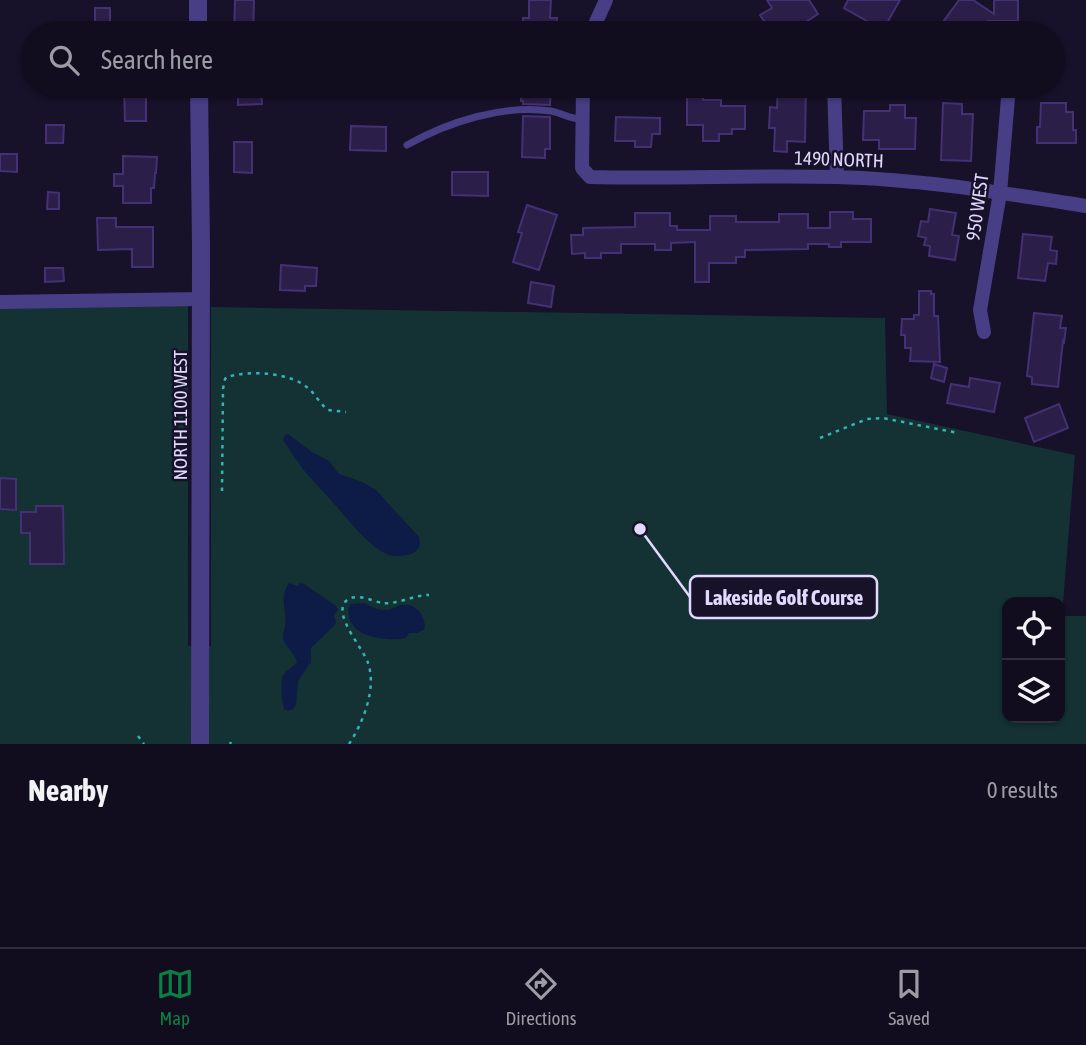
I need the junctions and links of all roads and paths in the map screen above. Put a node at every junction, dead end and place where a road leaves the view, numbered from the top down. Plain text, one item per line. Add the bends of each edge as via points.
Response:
1 (198, 0) edge
2 (606, 0) edge
3 (198, 21) edge
4 (596, 21) edge
5 (199, 98) edge
6 (583, 98) edge
7 (834, 98) edge
8 (1008, 98) edge
9 (583, 119) junction
10 (407, 145) dead end
11 (837, 177) junction
12 (1000, 192) junction
13 (1086, 206) edge
14 (201, 299) junction
15 (0, 302) edge
16 (984, 332) dead end
17 (346, 412) dead end
18 (958, 433) dead end
19 (820, 438) dead end
20 (222, 491) dead end
21 (429, 595) dead end
22 (138, 736) dead end
23 (144, 744) edge
24 (200, 744) edge
25 (349, 744) edge

1 - 3 street
2 - 4 street
5 - 14 street, NORTH 1100 WEST
6 - 9 street
7 - 11 street
8 - 12 street, 950 WEST
9 - 10 lane via 552,111 510,111 443,127
9 - 11 street, 1490 NORTH via 582,168 590,177
11 - 12 street, 1490 NORTH
12 - 13 street, 1490 NORTH
12 - 16 street, 950 WEST via 980,310
14 - 15 street
14 - 24 street, NORTH 1100 WEST
17 - 20 path via 328,410 306,386 281,376 228,377 223,389
18 - 19 path via 883,418 867,419
21 - 25 path via 389,603 354,597 344,604 345,622 366,656 371,675 366,709
22 - 23 path

